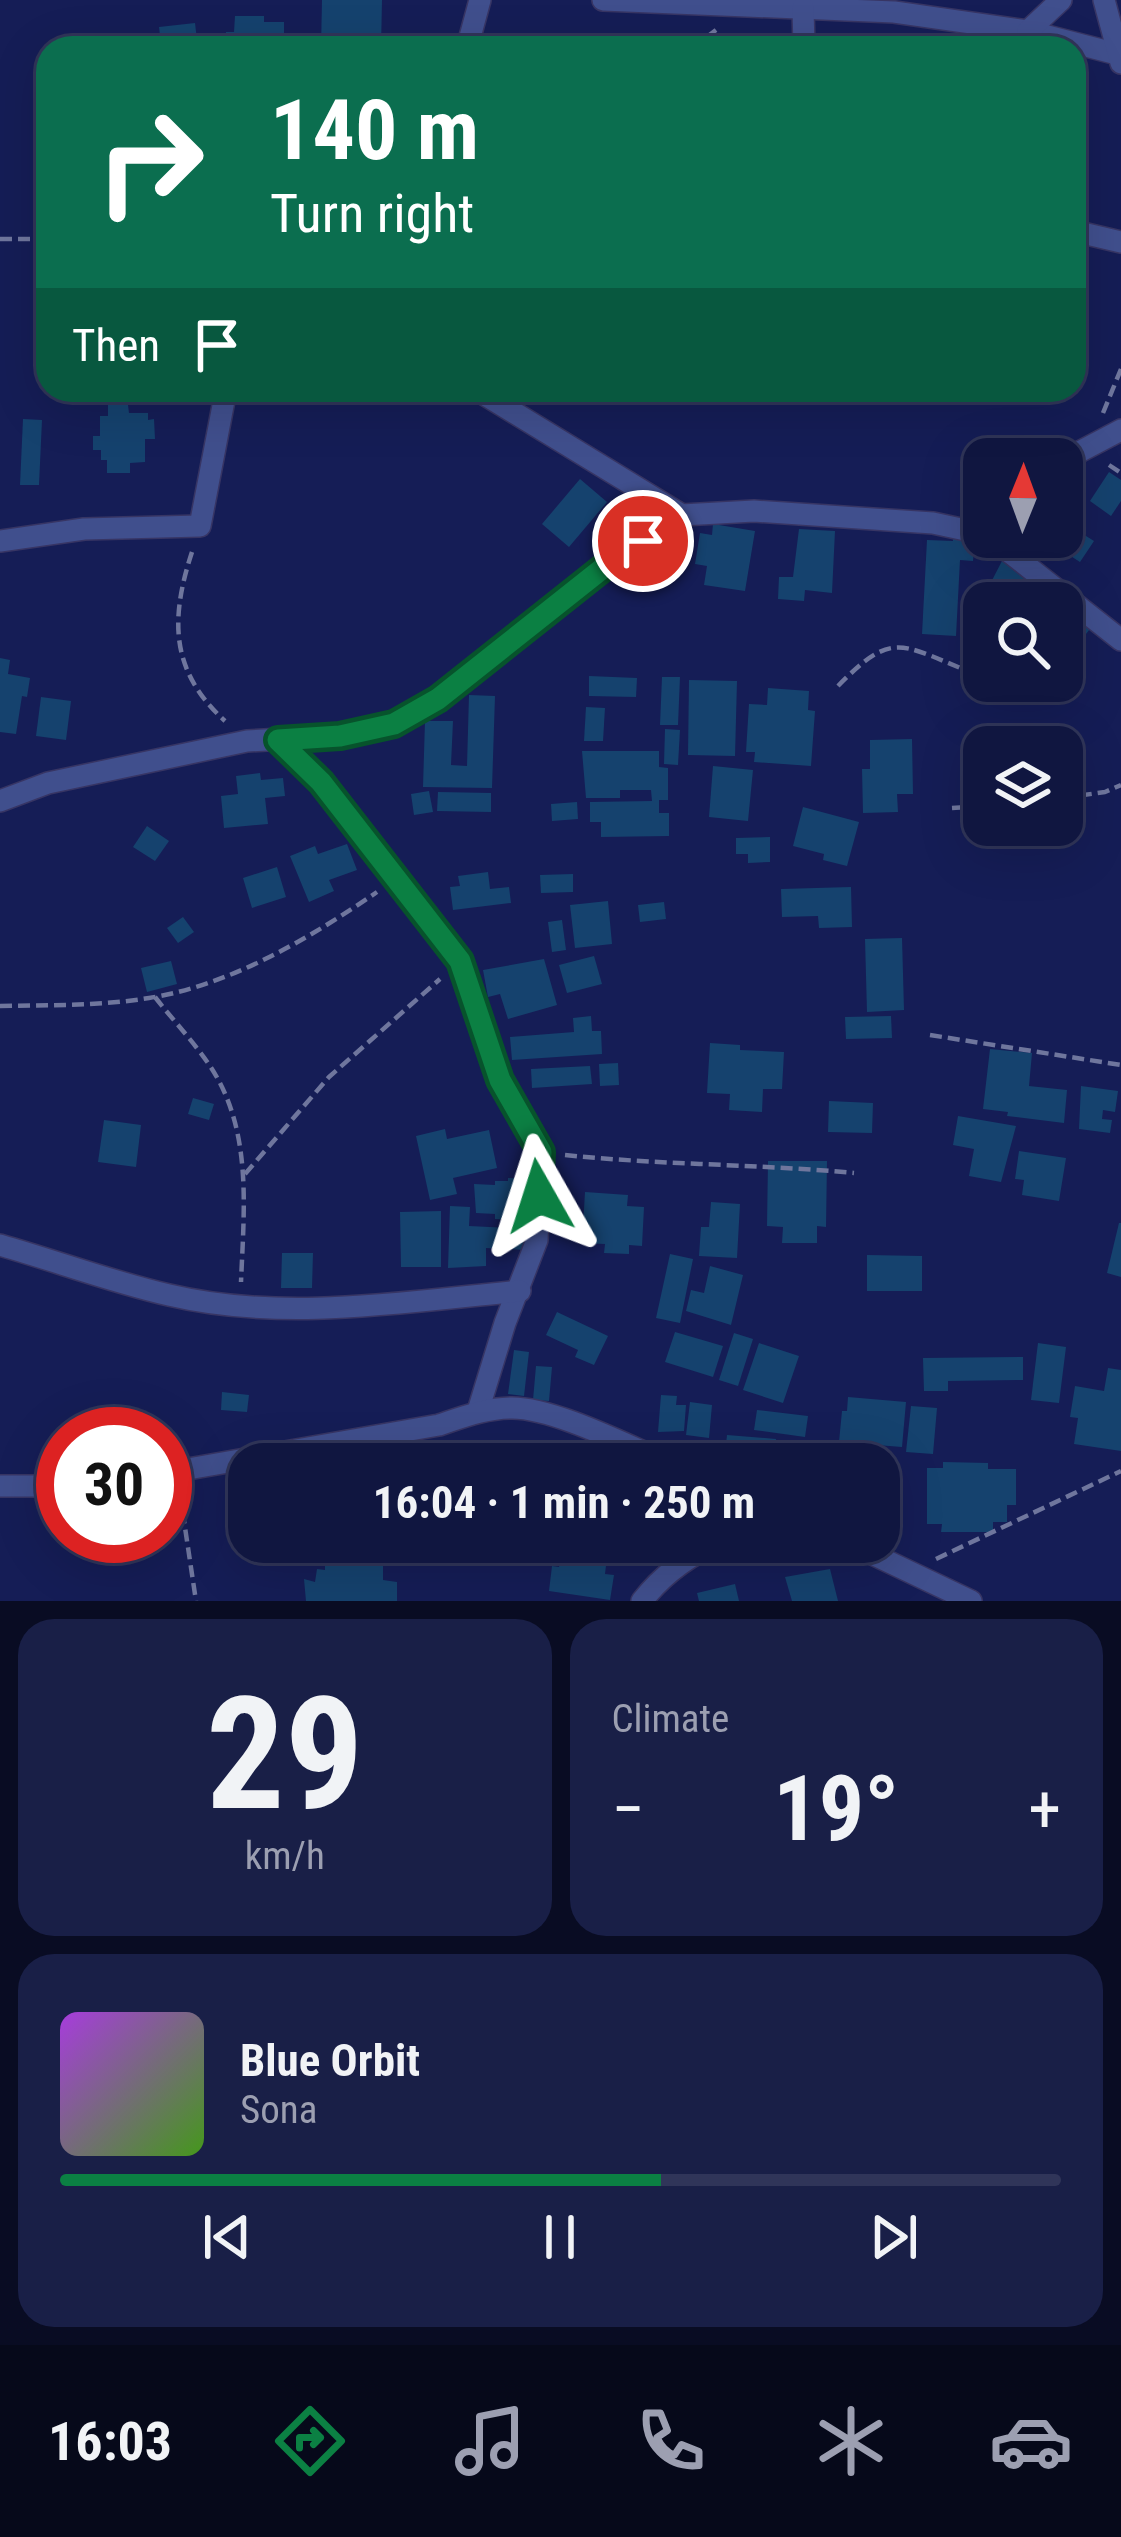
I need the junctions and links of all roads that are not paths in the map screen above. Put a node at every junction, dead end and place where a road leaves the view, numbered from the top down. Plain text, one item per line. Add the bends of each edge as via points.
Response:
1 (480, 0) edge
2 (603, 0) edge
3 (1060, 0) edge
4 (1103, 0) edge
5 (803, 8) junction
6 (1028, 31) junction
7 (470, 36) edge
8 (804, 36) edge
9 (1044, 36) edge
10 (1086, 49) edge
11 (1119, 59) edge
12 (1086, 234) edge
13 (1121, 242) edge
14 (224, 402) edge
15 (496, 402) edge
16 (1121, 430) edge
17 (1083, 450) edge
18 (682, 515) junction
19 (963, 528) edge
20 (0, 541) edge
21 (1018, 558) edge
22 (1121, 640) edge
23 (278, 740) junction
24 (0, 802) edge
25 (0, 1245) edge
26 (520, 1291) junction
27 (478, 1412) junction
28 (620, 1443) edge
29 (192, 1468) edge
30 (0, 1486) edge
31 (36, 1486) edge
32 (681, 1563) edge
33 (889, 1563) edge
34 (643, 1601) edge
35 (970, 1601) edge

1 - 7 street
2 - 5 street
3 - 6 street
4 - 11 street
5 - 6 street
5 - 8 street
6 - 9 street
10 - 11 street
12 - 13 street
14 - 20 street via 200,526
15 - 18 street
16 - 17 street
18 - 19 street via 754,511
18 - 23 street via 394,724
21 - 22 street
23 - 24 street via 48,783
23 - 26 street via 321,782 460,961 500,1080 541,1152 537,1240
25 - 26 street via 170,1296 241,1305 304,1309
26 - 27 street
27 - 28 street via 516,1407
27 - 29 street
30 - 31 street
32 - 34 street
33 - 35 street

